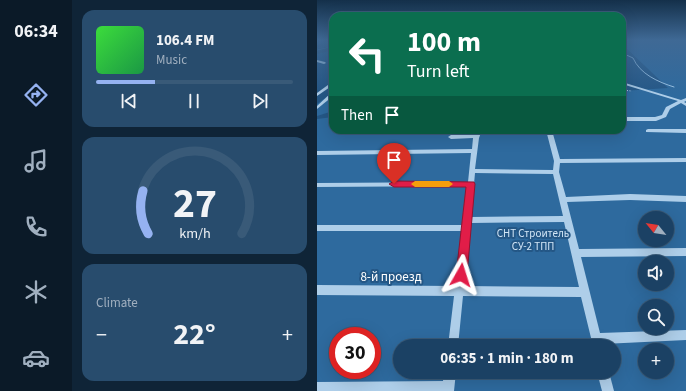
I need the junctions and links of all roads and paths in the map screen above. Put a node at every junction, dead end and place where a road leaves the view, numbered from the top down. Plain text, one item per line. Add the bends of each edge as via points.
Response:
1 (317, 61) edge
2 (324, 64) dead end
3 (626, 84) edge
4 (329, 86) edge
5 (317, 95) edge
6 (329, 98) edge
7 (684, 100) edge
8 (686, 105) edge
9 (317, 108) edge
10 (626, 119) edge
11 (649, 131) dead end
12 (686, 131) edge
13 (471, 134) edge
14 (478, 134) edge
15 (550, 134) dead end
16 (451, 137) dead end
17 (474, 151) junction
18 (317, 152) edge
19 (686, 160) edge
20 (557, 161) junction
21 (472, 171) junction
22 (555, 172) junction
23 (471, 184) junction
24 (317, 185) edge
25 (686, 199) edge
26 (563, 200) junction
27 (568, 219) junction
28 (467, 224) junction
29 (317, 228) edge
30 (686, 252) edge
31 (576, 253) junction
32 (317, 290) edge
33 (460, 290) junction
34 (585, 292) junction
35 (686, 335) edge
36 (454, 339) edge
37 (596, 339) edge
38 (621, 340) edge
39 (449, 379) edge
40 (605, 379) edge
41 (317, 388) edge
42 (448, 389) edge
43 (608, 391) edge

1 - 2 street
3 - 7 street
4 - 5 street
6 - 9 street
7 - 8 street
7 - 10 street via 668,108 664,116
11 - 12 street
13 - 16 street
14 - 17 street
15 - 20 street
17 - 18 street
17 - 21 street
19 - 20 street
20 - 22 street
21 - 22 street
21 - 23 street
22 - 26 street
23 - 24 street
23 - 28 street
25 - 26 street via 630,197
26 - 27 street
27 - 28 street
27 - 31 street
28 - 29 street
28 - 33 street
30 - 31 street
31 - 34 street
32 - 33 street, 8-й проезд
33 - 34 street, 8-й проезд
33 - 36 street
34 - 37 street
35 - 38 street
39 - 42 street
40 - 43 street
41 - 42 street

